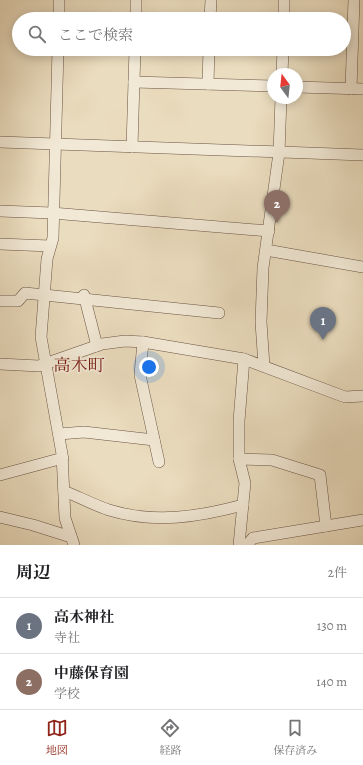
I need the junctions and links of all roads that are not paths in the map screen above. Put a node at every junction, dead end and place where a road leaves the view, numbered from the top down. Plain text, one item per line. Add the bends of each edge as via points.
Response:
1 (59, 0) edge
2 (136, 0) edge
3 (211, 0) edge
4 (284, 0) edge
5 (354, 0) edge
6 (61, 12) edge
7 (136, 12) edge
8 (210, 12) edge
9 (284, 12) edge
10 (58, 56) edge
11 (135, 56) edge
12 (209, 56) edge
13 (282, 56) edge
14 (282, 68) edge
15 (134, 82) junction
16 (208, 84) junction
17 (267, 86) edge
18 (303, 87) edge
19 (351, 89) junction
20 (363, 89) edge
21 (281, 104) edge
22 (0, 142) edge
23 (55, 144) junction
24 (132, 147) junction
25 (279, 153) junction
26 (363, 155) edge
27 (0, 211) edge
28 (52, 213) junction
29 (269, 230) junction
30 (0, 244) edge
31 (50, 246) junction
32 (266, 250) junction
33 (363, 267) edge
34 (45, 295) junction
35 (84, 297) junction
36 (0, 301) edge
37 (219, 313) dead end
38 (143, 342) junction
39 (97, 346) junction
40 (244, 359) junction
41 (0, 364) edge
42 (45, 365) junction
43 (264, 366) junction
44 (363, 396) edge
45 (59, 434) junction
46 (154, 440) junction
47 (63, 458) junction
48 (240, 459) junction
49 (159, 462) dead end
50 (0, 475) edge
51 (64, 491) junction
52 (243, 505) junction
53 (0, 518) edge
54 (363, 520) edge
55 (326, 526) junction
56 (73, 541) edge
57 (239, 545) edge
58 (246, 545) edge

1 - 6 street
2 - 7 street
3 - 8 street
4 - 9 street
5 - 19 street
10 - 23 street
11 - 15 street
12 - 16 street
13 - 14 street
15 - 16 street
15 - 24 street
16 - 17 street
18 - 19 street
19 - 20 street
21 - 25 street
22 - 23 street
23 - 24 street
23 - 28 street
24 - 25 street
25 - 26 street
25 - 29 street
27 - 28 street
28 - 29 street
28 - 31 street via 53,238
29 - 32 street
30 - 31 street
31 - 34 street
32 - 33 street
32 - 43 street via 261,322
34 - 35 street
34 - 36 street via 25,293 18,301
34 - 42 street via 41,337
35 - 37 street
35 - 39 street
38 - 39 street via 125,341
38 - 40 street
38 - 46 street via 140,375
39 - 42 street
40 - 43 street
40 - 48 street via 239,421
41 - 42 street
42 - 45 street
43 - 44 street via 344,397
45 - 46 street via 84,432
45 - 47 street
46 - 49 street
47 - 50 street
47 - 51 street
48 - 52 street via 245,484
48 - 55 street via 272,460 320,476
51 - 52 street via 109,510 145,518 181,519
51 - 56 street via 66,518
52 - 57 street
53 - 56 street via 33,525
54 - 55 street
55 - 58 street via 253,538

